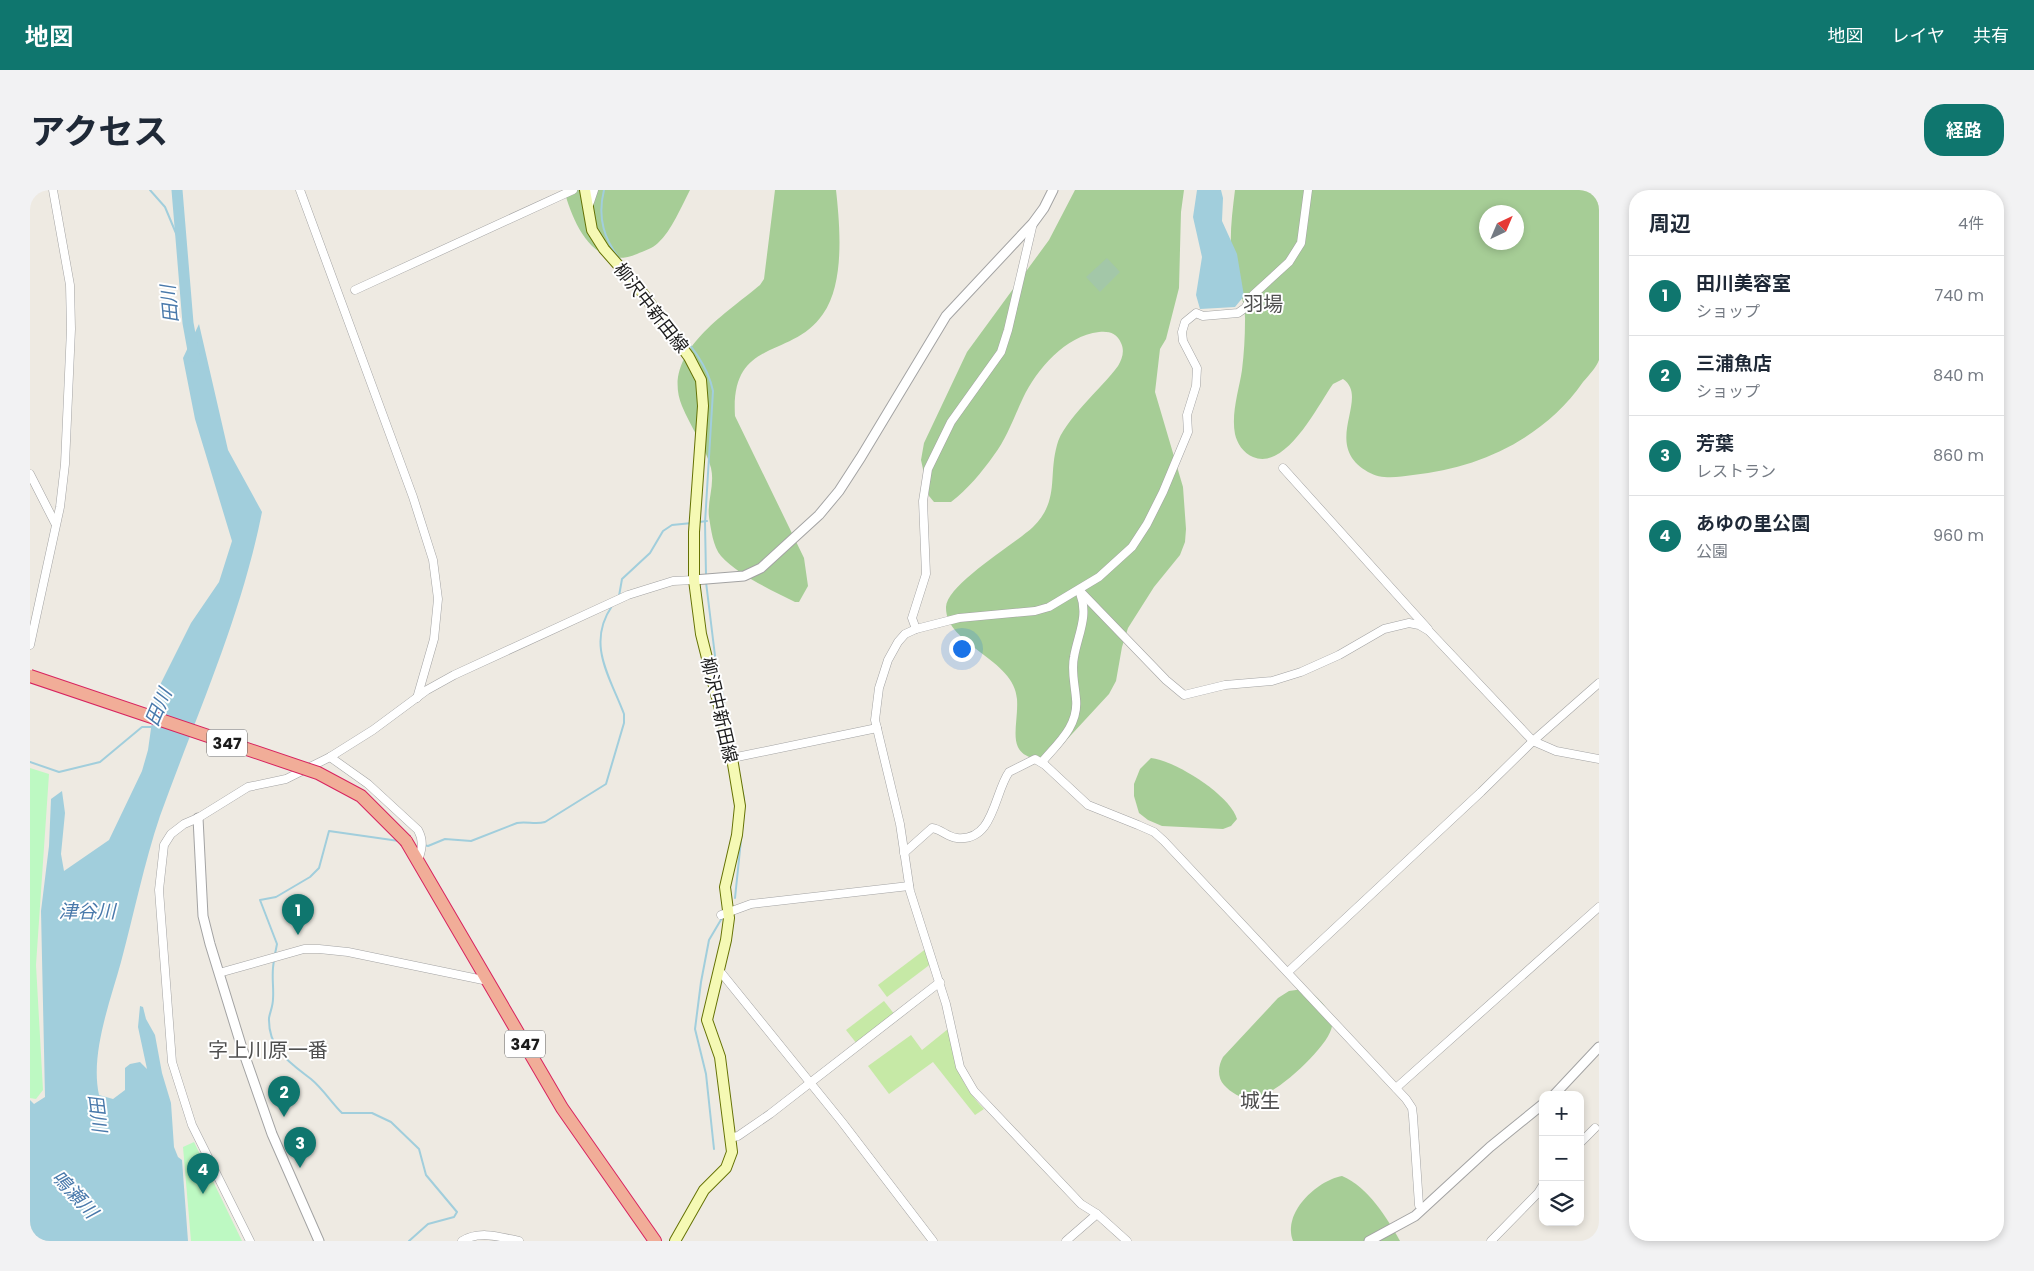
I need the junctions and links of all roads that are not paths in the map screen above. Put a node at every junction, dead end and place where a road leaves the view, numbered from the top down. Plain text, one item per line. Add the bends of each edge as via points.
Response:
1 (53, 190) edge
2 (300, 190) edge
3 (573, 190) edge
4 (585, 190) edge
5 (594, 190) edge
6 (1053, 190) edge
7 (1308, 190) edge
8 (587, 209) junction
9 (1033, 223) junction
10 (355, 290) dead end
11 (1283, 468) dead end
12 (30, 474) edge
13 (55, 523) junction
14 (698, 579) junction
15 (1079, 590) junction
16 (916, 629) junction
17 (1429, 631) junction
18 (30, 645) edge
19 (30, 676) edge
20 (1599, 683) edge
21 (417, 698) junction
22 (877, 728) junction
23 (1532, 741) junction
24 (330, 757) junction
25 (732, 758) junction
26 (1599, 759) edge
27 (1042, 762) junction
28 (198, 818) junction
29 (904, 854) junction
30 (420, 855) junction
31 (909, 886) junction
32 (1599, 907) edge
33 (725, 914) junction
34 (719, 970) junction
35 (1288, 972) junction
36 (219, 973) junction
37 (489, 981) junction
38 (940, 982) junction
39 (1599, 1047) edge
40 (810, 1084) junction
41 (1396, 1088) junction
42 (1558, 1091) edge
43 (1539, 1107) edge
44 (1596, 1128) dead end
45 (730, 1138) junction
46 (1584, 1140) edge
47 (1539, 1191) edge
48 (1419, 1205) dead end
49 (1097, 1214) junction
50 (651, 1240) edge
51 (250, 1241) edge
52 (319, 1241) edge
53 (462, 1241) edge
54 (519, 1241) edge
55 (675, 1241) edge
56 (934, 1241) edge
57 (1066, 1241) edge
58 (1127, 1241) edge
59 (1369, 1241) edge
60 (1491, 1241) edge

1 - 13 street via 70,285 71,329 66,464
2 - 21 street via 413,497 437,580 434,639
3 - 10 street
4 - 8 main road, 柳沢中新田線
5 - 8 street
6 - 9 street
7 - 15 street via 1301,243 1289,262 1253,294 1238,313 1203,316 1196,313 1185,322 1182,332 1194,361 1197,379 1187,415 1188,432 1165,488 1139,537 1114,565
8 - 14 main road, 柳沢中新田線 via 592,230 604,249 641,291 689,357 700,380 703,406 694,532
9 - 14 street via 946,316 861,458 819,515 761,568 744,576
9 - 16 street via 1001,352 951,422 928,469 923,501 926,574 912,618
11 - 17 street
12 - 13 street
13 - 18 street
14 - 21 street via 673,581 628,595 454,676
14 - 25 main road, 柳沢中新田線 via 701,634
15 - 16 street via 1056,604 1035,611 959,618
15 - 17 street via 1184,695 1225,685 1272,681 1301,672 1398,625 1419,625
15 - 27 street via 1084,618 1072,664 1074,713 1064,739
16 - 22 street via 905,634 888,660 877,695
17 - 23 street
19 - 30 highway, 347, bridge via 318,774 361,796
20 - 23 street
21 - 24 street
22 - 25 street
22 - 29 street
23 - 26 street via 1556,751
23 - 35 street
24 - 28 street via 286,779 248,787
24 - 30 street via 397,809 418,830 422,838
25 - 33 main road, 柳沢中新田線 via 740,806 738,835 725,887
27 - 29 street via 1031,760 1009,772 993,814 977,832 966,838 955,838 932,828
27 - 35 street via 1088,805 1146,829 1164,841
28 - 36 street via 203,916
28 - 51 street via 171,834 162,856 159,890 170,1048 192,1125
29 - 31 street
30 - 37 highway, 347
31 - 33 street via 751,904
31 - 38 street
32 - 41 street
33 - 34 main road, 柳沢中新田線 via 726,940
34 - 40 street
34 - 45 main road, 柳沢中新田線 via 707,1020 720,1057
35 - 41 street
36 - 37 street via 304,949 348,952
36 - 52 street via 272,1134
37 - 50 highway, 347 via 562,1108
38 - 40 street
38 - 49 street via 960,1067 967,1081 1081,1204
39 - 42 street
40 - 45 street via 738,1136
40 - 56 street
41 - 48 street via 1412,1108
43 - 59 street via 1415,1216
44 - 46 street
45 - 55 main road, 柳沢中新田線 via 732,1152 726,1168 704,1190
47 - 60 street
49 - 57 street
49 - 58 street
53 - 54 street via 490,1234

